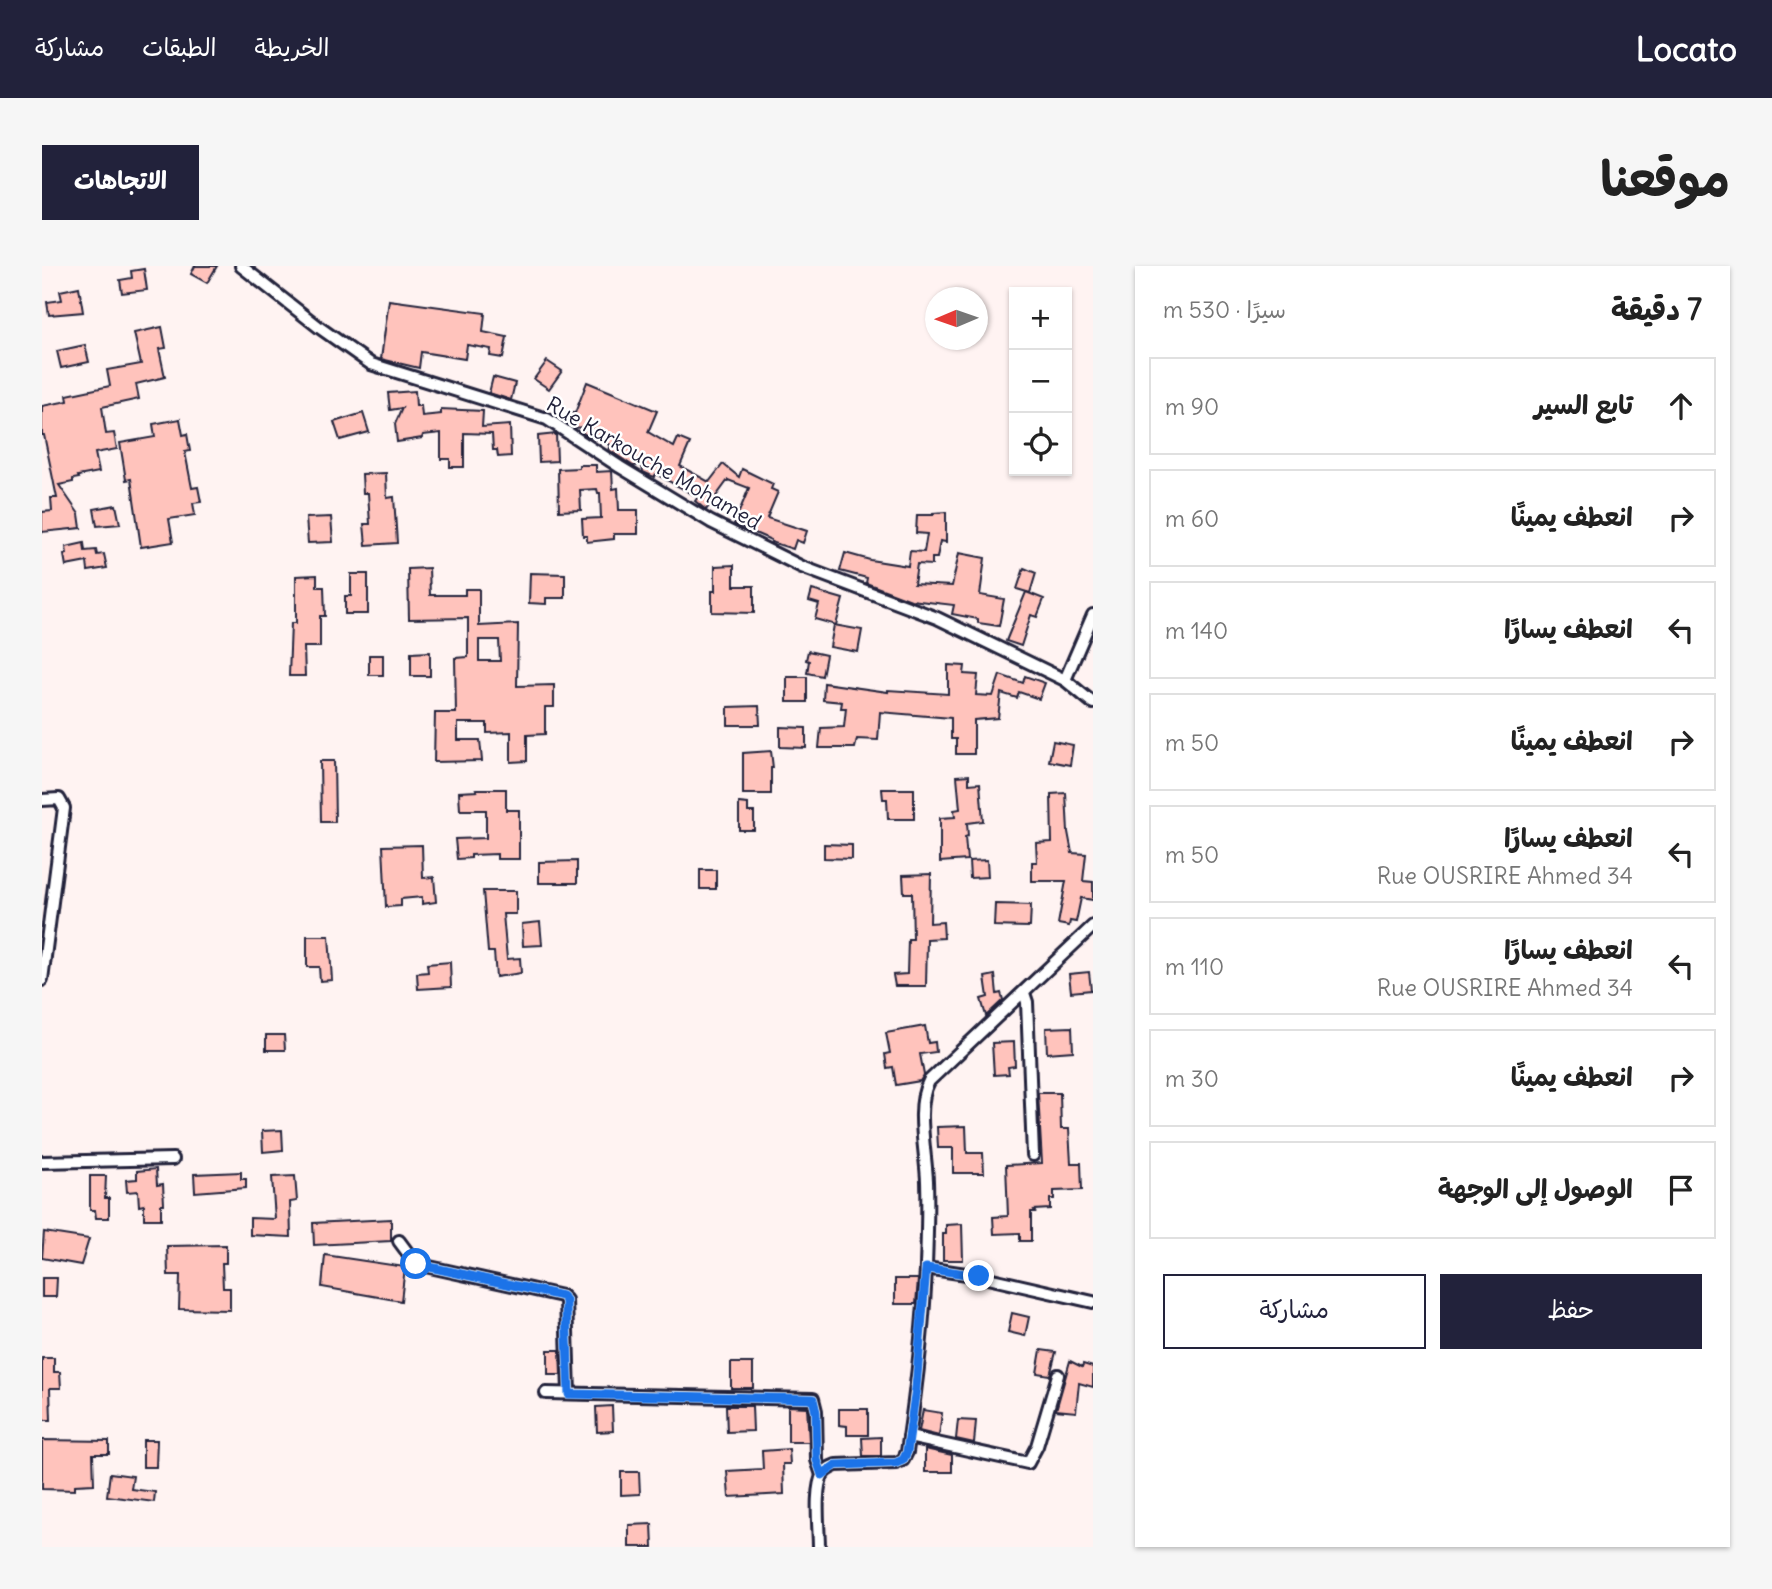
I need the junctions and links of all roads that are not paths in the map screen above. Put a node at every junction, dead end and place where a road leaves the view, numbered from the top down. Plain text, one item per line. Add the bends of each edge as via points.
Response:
1 (242, 266) edge
2 (1093, 615) edge
3 (1065, 680) junction
4 (1093, 702) edge
5 (42, 800) edge
6 (1091, 929) edge
7 (1093, 942) edge
8 (42, 980) edge
9 (1024, 992) junction
10 (1033, 1156) dead end
11 (173, 1159) dead end
12 (42, 1162) edge
13 (399, 1241) dead end
14 (926, 1268) junction
15 (1093, 1302) edge
16 (1058, 1375) dead end
17 (546, 1393) dead end
18 (569, 1394) junction
19 (909, 1437) junction
20 (822, 1475) junction
21 (819, 1547) edge

1 - 3 street, Rue Karkouche Mohamed via 371,364 547,419 711,522 802,567 937,618
2 - 3 street
3 - 4 street, Rue Karkouche Mohamed
5 - 8 street via 59,799 64,808
6 - 7 street
6 - 9 street
9 - 10 street
9 - 14 street via 924,1090
11 - 12 street
13 - 18 street via 416,1264 562,1296 566,1300
14 - 15 street
14 - 19 street
16 - 19 street via 1028,1463
17 - 18 street
18 - 20 street via 813,1399
19 - 20 street via 903,1460 836,1465
20 - 21 street

